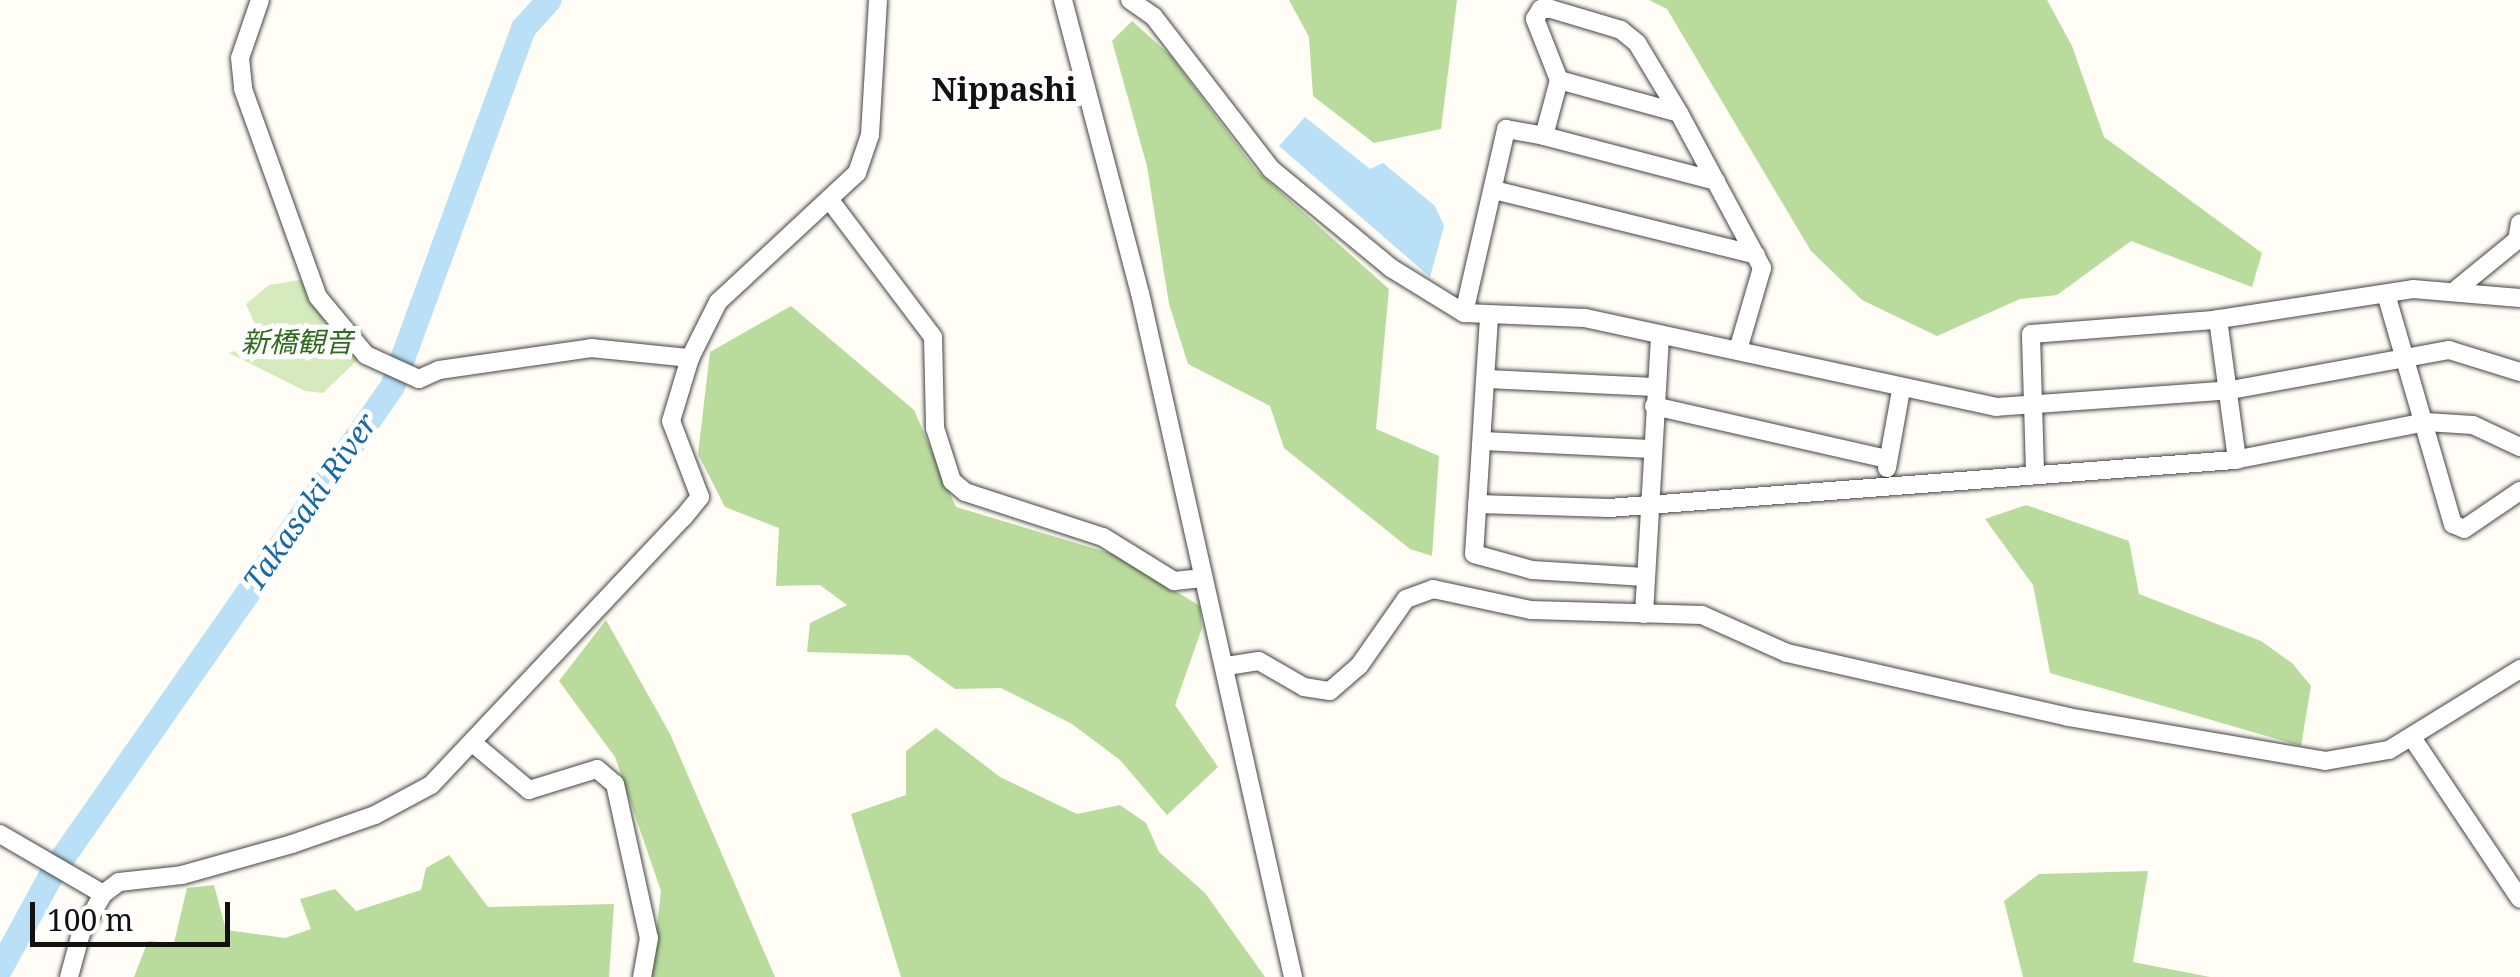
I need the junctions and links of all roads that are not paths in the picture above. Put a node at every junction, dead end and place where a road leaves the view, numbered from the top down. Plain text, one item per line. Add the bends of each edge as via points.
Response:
1 (260, 0) edge
2 (878, 0) edge
3 (1063, 0) edge
4 (1130, 0) edge
5 (1559, 80) junction
6 (1680, 113) junction
7 (1544, 136) junction
8 (1716, 181) junction
9 (1494, 190) junction
10 (828, 200) junction
11 (2520, 224) edge
12 (1756, 255) junction
13 (2457, 290) junction
14 (2386, 294) junction
15 (2520, 298) edge
16 (1464, 312) junction
17 (1489, 317) junction
18 (2218, 319) junction
19 (1660, 334) junction
20 (1738, 350) junction
21 (2405, 354) junction
22 (690, 358) junction
23 (2520, 372) edge
24 (1486, 379) junction
25 (1656, 387) junction
26 (1901, 390) junction
27 (2231, 390) junction
28 (1654, 406) junction
29 (2033, 406) junction
30 (2426, 422) junction
31 (1483, 440) junction
32 (2520, 447) edge
33 (1651, 449) junction
34 (1888, 459) junction
35 (2236, 460) junction
36 (2034, 471) junction
37 (1884, 484) junction
38 (2520, 491) edge
39 (1477, 504) junction
40 (1647, 506) junction
41 (1645, 577) junction
42 (1203, 578) junction
43 (1644, 614) junction
44 (1227, 666) junction
45 (2520, 670) edge
46 (2413, 740) junction
47 (474, 744) junction
48 (0, 834) edge
49 (103, 894) junction
50 (2520, 899) edge
51 (69, 977) edge
52 (642, 977) edge
53 (1294, 977) edge

1 - 22 street via 240,58 242,89 318,298 366,355 419,379 439,370 591,348
2 - 10 street via 870,134 857,173
3 - 42 street via 1140,293
4 - 16 street via 1154,17 1271,169 1415,286
5 - 6 street
5 - 6 street via 1535,26 1541,10 1621,30 1638,43
5 - 7 street
6 - 8 street
7 - 8 street
7 - 9 street via 1506,129
8 - 12 street
9 - 12 street
9 - 16 street
10 - 22 street via 718,302
10 - 42 street via 932,337 935,428 952,481 965,492 1103,537 1174,581
11 - 13 street via 2517,240
12 - 20 street via 1762,268
13 - 14 street
13 - 15 street
14 - 18 street
14 - 21 street
16 - 17 street
17 - 19 street via 1585,318
17 - 24 street
18 - 27 street
18 - 29 street via 2031,334
19 - 20 street
19 - 25 street
20 - 26 street
21 - 23 street via 2448,350
21 - 27 street
21 - 30 street
22 - 47 street via 671,421 700,497
24 - 25 street
24 - 31 street
25 - 28 street
26 - 29 street via 1966,404
26 - 34 street
27 - 29 street
27 - 35 street
28 - 33 street
28 - 34 street
29 - 36 street
30 - 32 street via 2473,425
30 - 35 street
30 - 38 street via 2453,524 2464,529
31 - 33 street
31 - 39 street
33 - 40 street
34 - 37 street
35 - 36 street
36 - 37 street
37 - 40 street
39 - 40 street
39 - 41 street via 1474,554 1484,561
40 - 41 street
41 - 43 street
42 - 44 street
43 - 44 street via 1531,610 1420,590 1330,692 1304,687 1259,661
43 - 46 street via 1714,618 1787,652 2229,746 2325,761 2362,758
44 - 53 street
45 - 46 street
46 - 50 street
47 - 49 street via 431,785 375,815 182,875 128,880
47 - 52 street via 529,790 596,769 615,784 649,938
48 - 49 street
49 - 51 street via 70,956

